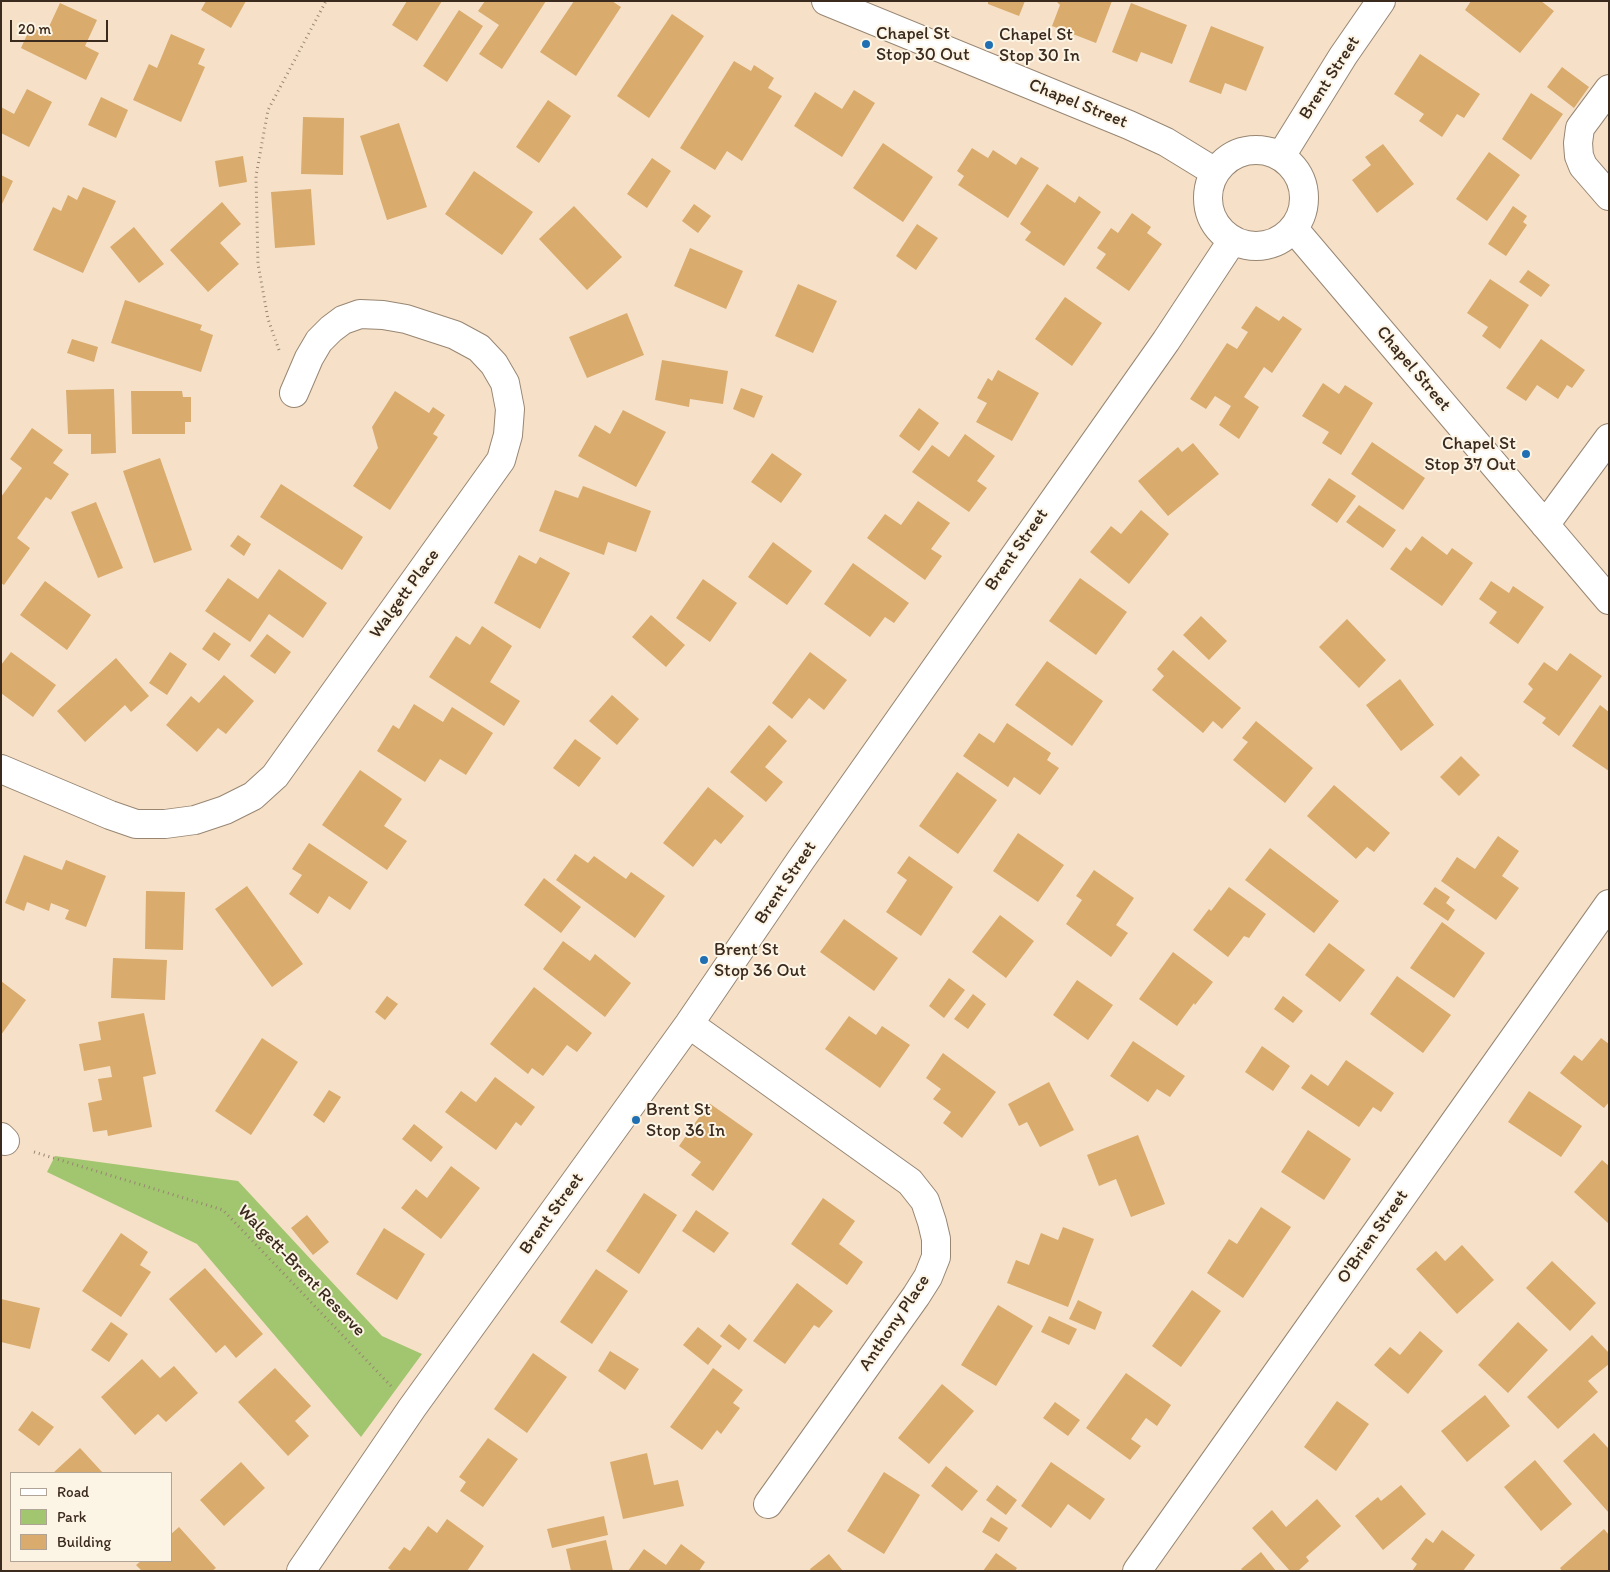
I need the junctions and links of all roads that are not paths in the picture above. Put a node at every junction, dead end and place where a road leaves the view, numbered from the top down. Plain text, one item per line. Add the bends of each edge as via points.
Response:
1 (826, 1) edge
2 (1382, 1) edge
3 (1609, 89) edge
4 (1281, 156) junction
5 (1215, 172) junction
6 (1609, 196) edge
7 (1294, 229) junction
8 (1232, 241) junction
9 (294, 393) road end
10 (1609, 438) edge
11 (1544, 524) junction
12 (1609, 600) edge
13 (1, 769) edge
14 (1609, 904) edge
15 (689, 1024) junction
16 (768, 1504) dead end
17 (301, 1571) edge
18 (1137, 1571) edge

1 - 5 street, Chapel Street via 1129,125 1166,142
2 - 4 street, Brent Street via 1343,56
3 - 6 street via 1580,128 1578,143 1583,166
4 - 5 street via 1267,151 1238,153
4 - 7 street via 1294,167 1304,198 1302,214
5 - 8 street via 1208,186 1207,202 1211,218 1220,232
7 - 8 street via 1284,238 1259,247
7 - 11 street, Chapel Street
8 - 15 street, Brent Street
9 - 13 street, Walgett Place via 309,358 331,329 360,314 382,315 456,335 479,348 505,383 510,409 508,435 501,460 275,776 253,796 225,810 195,820 136,824
10 - 11 street
11 - 12 street, Chapel Street
14 - 18 street, O'Brien Street
15 - 16 street, Anthony Place via 910,1182 925,1201 936,1239 936,1257 916,1296
15 - 17 street, Brent Street via 412,1408

